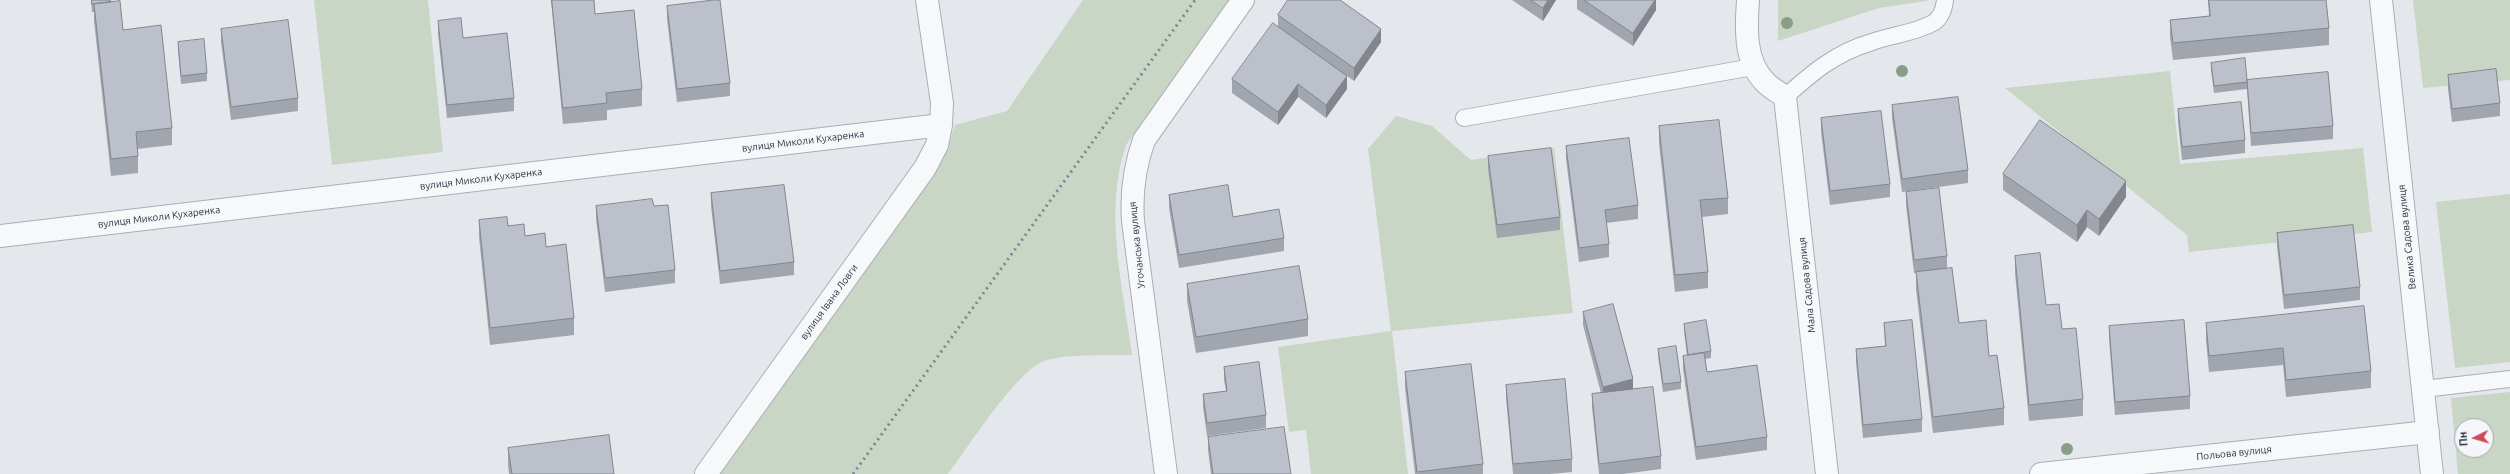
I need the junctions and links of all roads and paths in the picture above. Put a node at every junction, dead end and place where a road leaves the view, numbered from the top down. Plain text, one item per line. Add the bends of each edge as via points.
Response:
1 (927, 0) edge
2 (1244, 0) edge
3 (1748, 0) edge
4 (1946, 0) edge
5 (2381, 0) edge
6 (1753, 67) junction
7 (1785, 97) junction
8 (1464, 118) dead end
9 (940, 125) junction
10 (0, 236) edge
11 (2510, 379) edge
12 (2424, 388) junction
13 (2428, 432) junction
14 (706, 474) edge
15 (1166, 474) edge
16 (1827, 474) edge
17 (2040, 474) edge
18 (2432, 474) edge

1 - 9 street via 942,103
2 - 15 street, Угочанська вулиця via 1144,140 1131,192
3 - 6 street via 1746,33
4 - 7 lane via 1943,13 1934,23 1870,42 1842,54 1820,66
5 - 12 street, Велика Садова вулиця
6 - 7 street via 1765,82
6 - 8 lane
7 - 16 street, Мала Садова вулиця
9 - 10 street, вулиця Миколи Кухаренка
9 - 14 street, вулиця Івана Ловги via 937,145 925,168
11 - 12 lane
12 - 13 street, Велика Садова вулиця
13 - 17 street, Польова вулиця
13 - 18 street, Велика Садова вулиця

